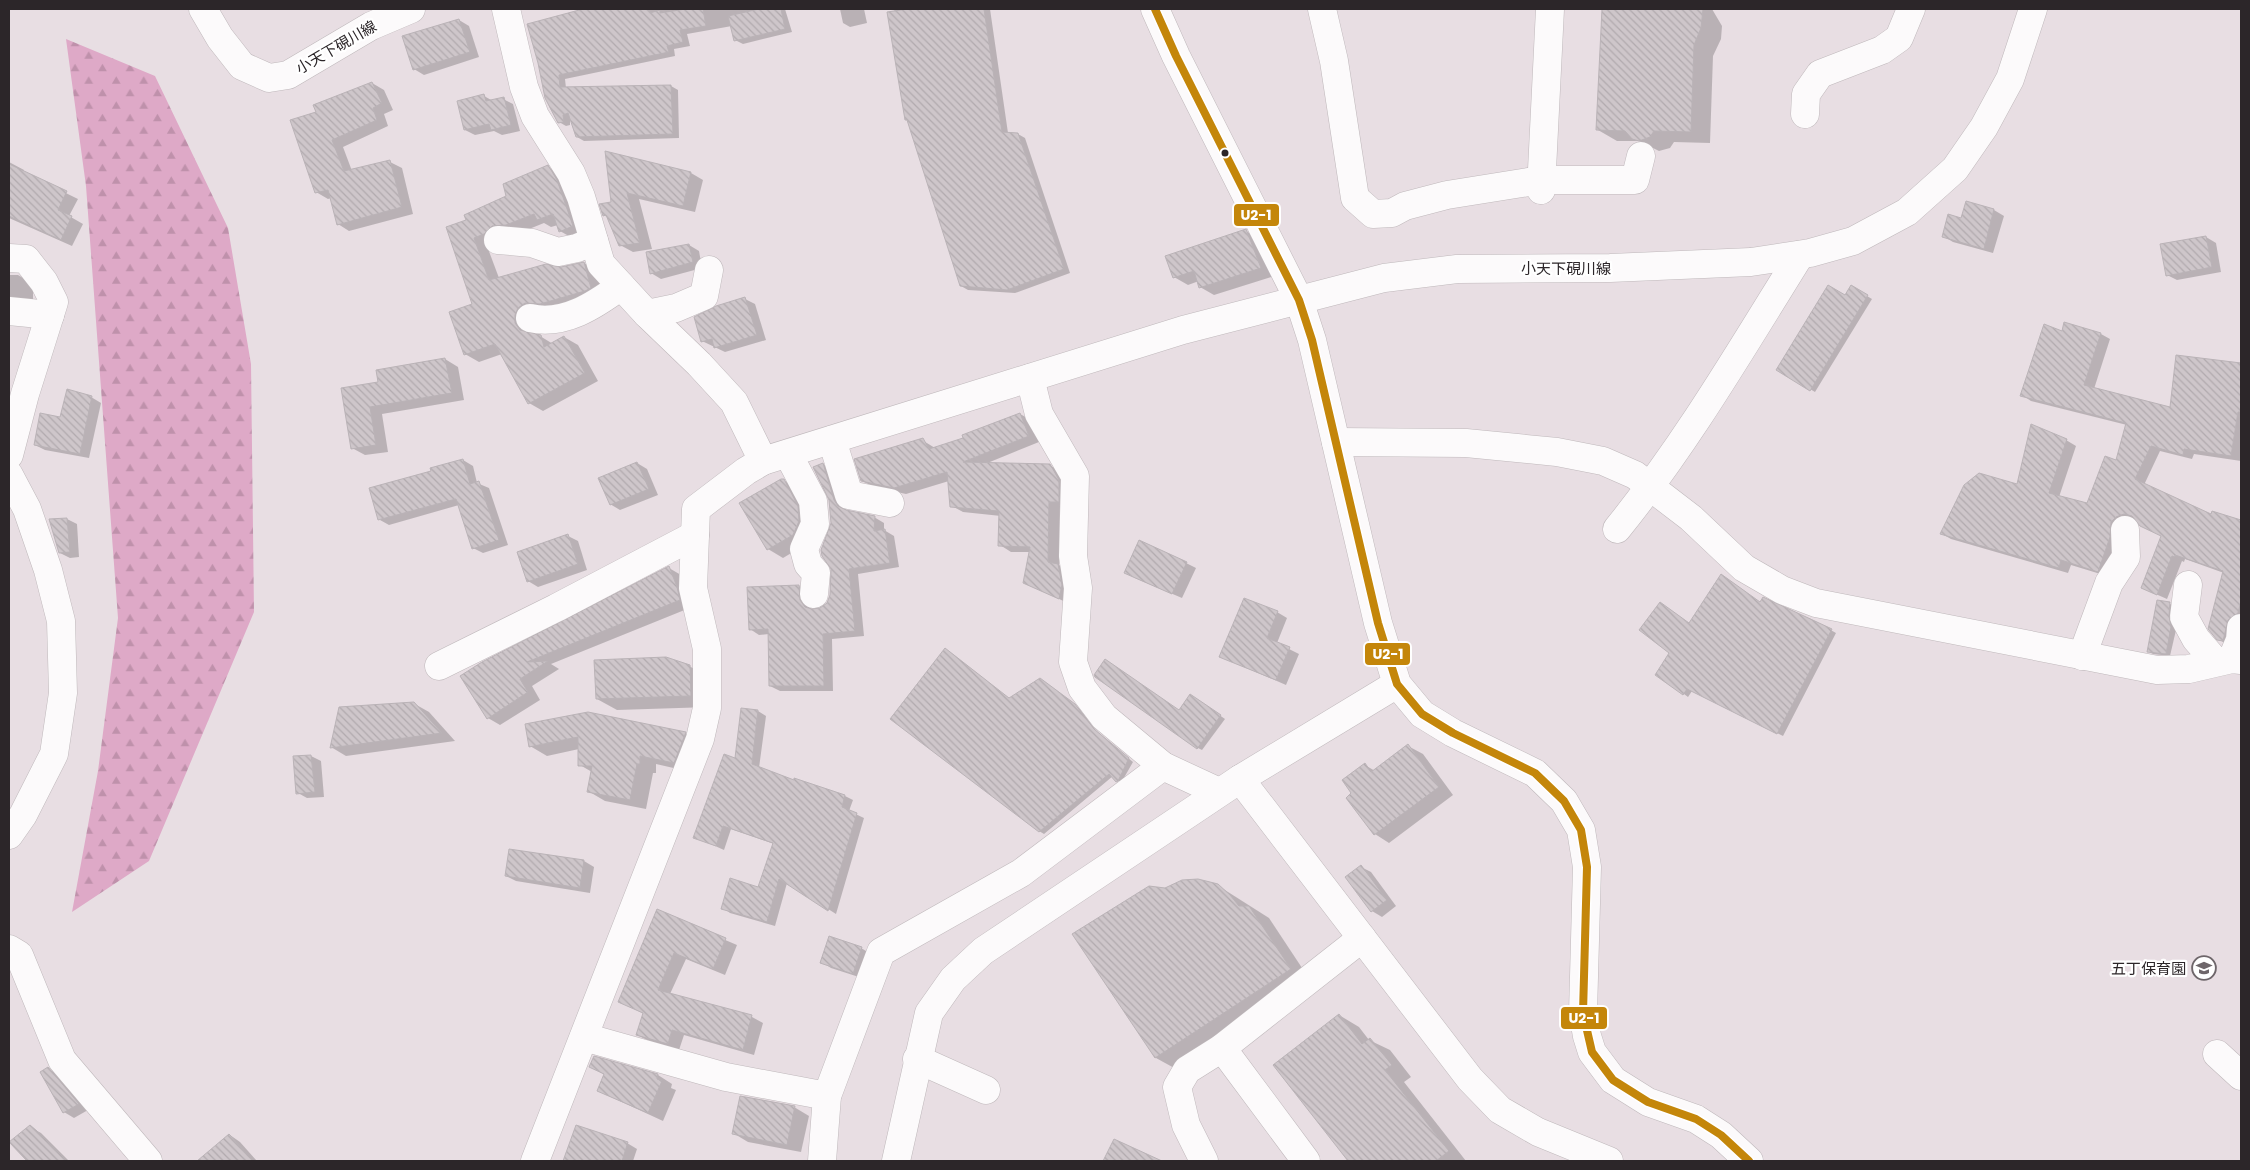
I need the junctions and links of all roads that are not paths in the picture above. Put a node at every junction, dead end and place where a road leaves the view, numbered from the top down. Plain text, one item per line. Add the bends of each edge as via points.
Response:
1 (203, 9) edge
2 (411, 9) edge
3 (506, 9) edge
4 (1155, 9) edge
5 (1322, 9) edge
6 (1550, 9) edge
7 (1911, 9) edge
8 (2033, 9) edge
9 (369, 17) edge
10 (1805, 114) dead end
11 (1640, 156) dead end
12 (1541, 185) junction
13 (498, 240) dead end
14 (594, 241) junction
15 (1800, 255) junction
16 (9, 258) edge
17 (709, 270) dead end
18 (621, 286) junction
19 (1299, 300) junction
20 (9, 311) edge
21 (647, 314) junction
22 (50, 315) junction
23 (530, 318) dead end
24 (1030, 378) junction
25 (832, 440) junction
26 (1336, 442) junction
27 (9, 455) edge
28 (775, 458) junction
29 (9, 475) edge
30 (1651, 487) junction
31 (890, 503) dead end
32 (1617, 529) dead end
33 (2125, 530) dead end
34 (695, 535) junction
35 (2188, 585) dead end
36 (814, 594) dead end
37 (2241, 628) edge
38 (2082, 656) junction
39 (2230, 660) edge
40 (439, 666) dead end
41 (1397, 684) junction
42 (1163, 766) junction
43 (1230, 786) junction
44 (9, 835) edge
45 (1362, 938) junction
46 (9, 949) edge
47 (584, 1037) junction
48 (1222, 1048) junction
49 (2217, 1054) dead end
50 (917, 1059) junction
51 (2241, 1076) edge
52 (986, 1090) dead end
53 (828, 1096) junction
54 (148, 1161) edge
55 (535, 1161) edge
56 (822, 1161) edge
57 (896, 1161) edge
58 (1204, 1161) edge
59 (1306, 1161) edge
60 (1609, 1161) edge
61 (1749, 1161) edge

1 - 9 street, 小天下硯川線 via 242,66 269,78 288,75
2 - 9 street, 小天下硯川線
3 - 14 street via 524,87 535,116 571,173
4 - 19 street
5 - 12 street via 1334,61 1355,198 1373,214 1392,213 1405,206 1447,195
6 - 12 street
7 - 10 street via 1899,38 1882,50 1820,74 1806,94
8 - 15 street, 小天下硯川線 via 2010,79 1984,127 1955,169 1907,212 1853,241
11 - 12 street via 1635,180
13 - 14 street via 532,243 558,252
14 - 18 street via 601,264
15 - 19 street, 小天下硯川線 via 1751,262 1457,270 1384,278
15 - 30 street
16 - 22 street via 26,259 44,282 54,302
17 - 21 street via 704,296 676,308
18 - 21 street
18 - 23 street via 599,303 575,314 544,321
19 - 24 street, 小天下硯川線 via 1183,330
19 - 26 street
20 - 22 street
21 - 28 street via 734,402
22 - 27 street
24 - 25 street, 小天下硯川線
24 - 42 street via 1039,414 1075,476 1073,538 1078,588 1073,662 1082,688 1104,717
25 - 28 street, 小天下硯川線
25 - 31 street via 849,495
26 - 30 street via 1466,443 1557,452 1603,461 1635,475
26 - 41 street via 1378,623
28 - 34 street, 小天下硯川線 via 746,471 696,509
28 - 36 street via 813,501 815,524 804,549 808,564 816,573
29 - 44 street via 28,509 61,621 63,693 54,754 23,815
30 - 32 street
30 - 38 street via 1744,568 1782,590 1816,603
33 - 38 street via 2126,557 2109,583
34 - 40 street
34 - 47 street via 694,588 707,649 707,708 700,739
35 - 39 street via 2184,617 2196,639
37 - 39 street via 2240,640
38 - 39 street via 2157,670 2189,669
41 - 43 street
41 - 61 street via 1422,714 1535,773 1564,801 1581,830 1587,867 1583,1013 1592,1052 1613,1080 1648,1102 1696,1119
42 - 43 street
42 - 53 street via 1021,873 881,952
43 - 45 street
43 - 50 street via 983,951 953,979 929,1013
45 - 48 street
45 - 60 street via 1470,1079 1500,1110 1538,1132
46 - 54 street via 19,955 62,1060
47 - 53 street via 726,1077
47 - 55 street
48 - 58 street via 1187,1070 1177,1087 1186,1125
48 - 59 street
49 - 51 street
50 - 52 street
50 - 57 street
53 - 56 street

